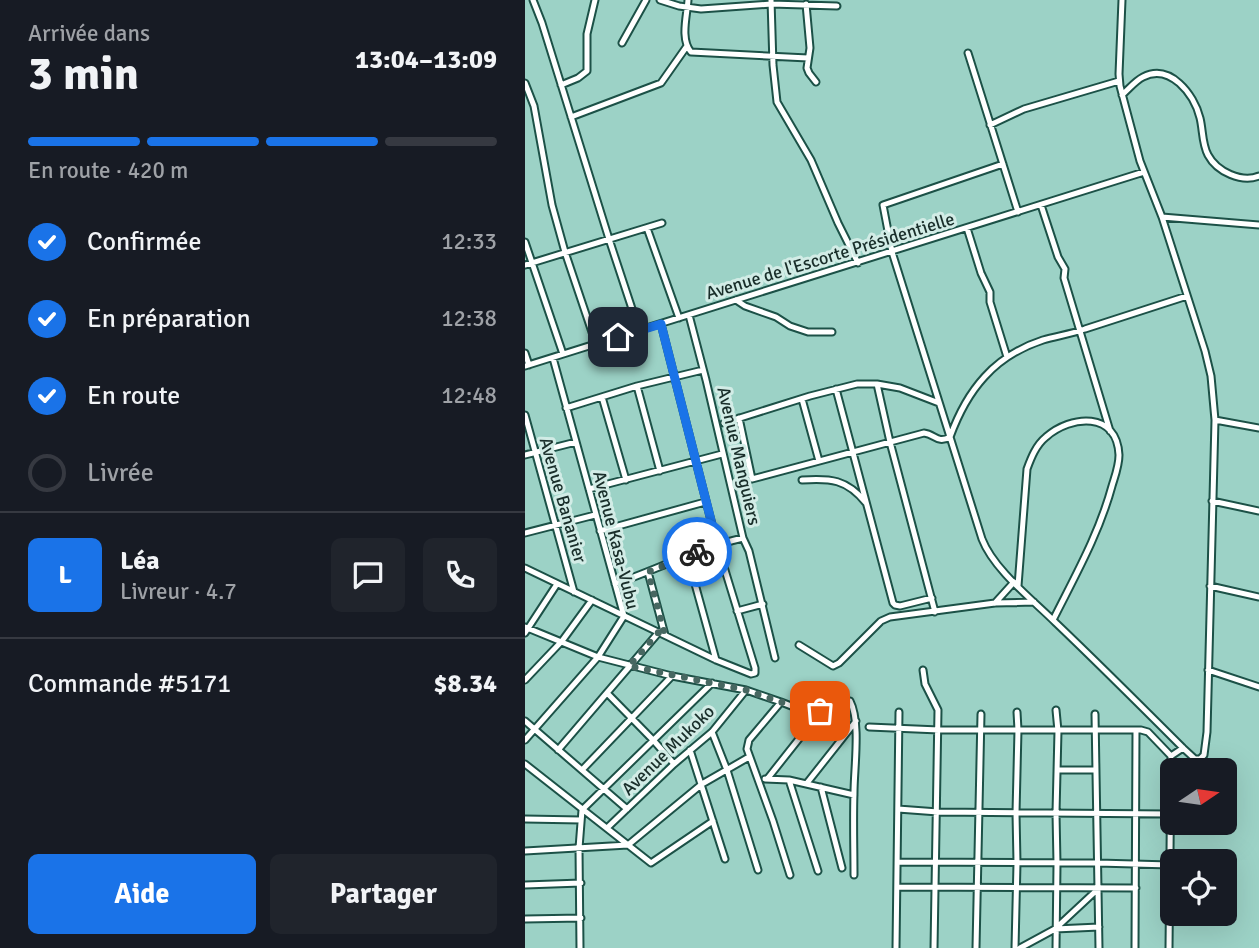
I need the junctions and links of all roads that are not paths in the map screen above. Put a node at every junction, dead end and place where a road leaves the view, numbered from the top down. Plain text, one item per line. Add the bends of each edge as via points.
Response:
1 (533, 0) edge
2 (595, 0) edge
3 (646, 0) edge
4 (660, 0) edge
5 (688, 0) edge
6 (734, 0) edge
7 (1122, 0) edge
8 (771, 2) edge
9 (806, 4) junction
10 (837, 6) dead end
11 (736, 7) junction
12 (688, 8) junction
13 (622, 43) dead end
14 (687, 46) junction
15 (968, 53) dead end
16 (773, 57) junction
17 (808, 58) junction
18 (1119, 81) junction
19 (816, 82) dead end
20 (525, 83) edge
21 (561, 86) junction
22 (1122, 95) junction
23 (571, 117) junction
24 (991, 125) junction
25 (1003, 164) junction
26 (1144, 172) junction
27 (1259, 176) edge
28 (1041, 205) junction
29 (1018, 212) junction
30 (1162, 217) junction
31 (662, 223) dead end
32 (1259, 225) edge
33 (647, 228) junction
34 (967, 228) junction
35 (608, 239) junction
36 (525, 242) edge
37 (565, 252) junction
38 (891, 252) junction
39 (858, 263) junction
40 (528, 264) edge
41 (1187, 296) junction
42 (736, 300) junction
43 (689, 315) junction
44 (679, 318) junction
45 (661, 324) junction
46 (639, 330) junction
47 (1080, 331) junction
48 (832, 332) dead end
49 (596, 344) junction
50 (525, 353) edge
51 (563, 354) junction
52 (1007, 357) junction
53 (552, 358) junction
54 (527, 366) edge
55 (703, 370) junction
56 (674, 377) junction
57 (877, 384) junction
58 (638, 386) junction
59 (836, 389) junction
60 (602, 397) junction
61 (802, 399) junction
62 (939, 403) junction
63 (566, 408) junction
64 (525, 415) edge
65 (739, 418) junction
66 (1215, 420) junction
67 (724, 423) dead end
68 (1259, 428) edge
69 (1110, 431) junction
70 (950, 437) junction
71 (576, 442) junction
72 (890, 442) junction
73 (535, 452) junction
74 (853, 452) junction
75 (723, 454) junction
76 (525, 455) edge
77 (696, 461) junction
78 (819, 461) junction
79 (660, 471) junction
80 (626, 480) junction
81 (802, 481) dead end
82 (589, 489) junction
83 (1212, 501) junction
84 (705, 502) junction
85 (867, 505) junction
86 (1259, 511) edge
87 (595, 515) junction
88 (556, 526) junction
89 (600, 531) junction
90 (525, 533) edge
91 (743, 538) junction
92 (717, 544) junction
93 (687, 555) junction
94 (525, 568) edge
95 (648, 572) junction
96 (557, 584) junction
97 (615, 584) junction
98 (1016, 584) junction
99 (1210, 586) junction
100 (574, 592) junction
101 (1259, 597) edge
102 (932, 598) junction
103 (592, 600) junction
104 (1034, 602) junction
105 (995, 603) junction
106 (763, 604) junction
107 (737, 611) junction
108 (935, 612) junction
109 (624, 615) junction
110 (1053, 620) junction
111 (526, 630) edge
112 (662, 633) junction
113 (562, 641) junction
114 (799, 645) dead end
115 (598, 657) junction
116 (775, 658) dead end
117 (716, 660) junction
118 (629, 666) junction
119 (923, 670) dead end
120 (1208, 670) junction
121 (672, 676) junction
122 (525, 680) edge
123 (712, 683) junction
124 (1259, 687) edge
125 (746, 690) junction
126 (607, 693) junction
127 (830, 700) dead end
128 (850, 701) dead end
129 (781, 702) junction
130 (1056, 710) dead end
131 (899, 712) dead end
132 (1017, 712) dead end
133 (981, 714) dead end
134 (1095, 714) dead end
135 (817, 716) junction
136 (631, 718) junction
137 (525, 721) edge
138 (856, 721) junction
139 (869, 727) dead end
140 (899, 728) junction
141 (534, 729) junction
142 (980, 729) junction
143 (939, 730) junction
144 (1018, 730) junction
145 (1096, 730) junction
146 (1136, 730) junction
147 (1058, 731) junction
148 (712, 732) junction
149 (525, 740) edge
150 (654, 741) junction
151 (1183, 748) junction
152 (558, 750) junction
153 (690, 750) junction
154 (1171, 756) joint
155 (749, 757) junction
156 (525, 764) edge
157 (674, 764) junction
158 (582, 769) junction
159 (727, 770) junction
160 (1057, 770) junction
161 (1096, 770) junction
162 (768, 778) junction
163 (759, 780) junction
164 (789, 780) junction
165 (807, 783) junction
166 (702, 784) junction
167 (604, 787) junction
168 (821, 787) junction
169 (854, 795) junction
170 (627, 809) junction
171 (898, 809) junction
172 (582, 810) junction
173 (938, 812) junction
174 (978, 812) junction
175 (1097, 812) junction
176 (1016, 813) junction
177 (1056, 813) junction
178 (1136, 813) junction
179 (1160, 814) edge
180 (525, 819) edge
181 (581, 820) junction
182 (713, 821) junction
183 (607, 828) junction
184 (628, 845) junction
185 (579, 848) junction
186 (525, 851) edge
187 (725, 859) dead end
188 (898, 862) junction
189 (937, 863) junction
190 (978, 863) junction
191 (1017, 863) junction
192 (1098, 863) junction
193 (1057, 864) junction
194 (1136, 864) junction
195 (1160, 865) edge
196 (842, 868) dead end
197 (758, 870) dead end
198 (818, 871) dead end
199 (790, 875) dead end
200 (854, 875) dead end
201 (580, 883) junction
202 (525, 885) edge
203 (898, 887) junction
204 (937, 887) junction
205 (1136, 888) junction
206 (977, 889) junction
207 (1016, 889) junction
208 (1057, 889) junction
209 (1098, 889) junction
210 (581, 918) junction
211 (525, 919) edge
212 (1169, 926) edge
213 (1099, 927) junction
214 (1055, 929) junction
215 (580, 948) edge
216 (896, 948) edge
217 (935, 948) edge
218 (976, 948) edge
219 (1014, 948) edge
220 (1020, 948) edge
221 (1056, 948) edge
222 (1099, 948) edge
223 (1135, 948) edge
224 (1169, 948) edge

1 - 21 street
2 - 21 street via 587,34 587,71
3 - 13 street
4 - 12 street
5 - 12 street
6 - 11 street
7 - 18 street
8 - 9 street
8 - 11 street
8 - 16 street
9 - 10 street
9 - 17 street
11 - 12 street
12 - 14 street
14 - 16 street via 695,53
14 - 23 street via 661,83
15 - 24 street
16 - 17 street
16 - 39 street via 778,102 811,160
17 - 19 street via 809,73
18 - 22 street
18 - 24 street via 1024,109
20 - 37 street
21 - 23 street
22 - 26 street
22 - 27 street via 1145,76 1173,78 1196,106 1213,163 1240,178
23 - 35 street
24 - 25 street
25 - 29 street
25 - 38 street via 883,205
26 - 28 street, Avenue de l'Escorte Présidentielle
26 - 30 street
28 - 29 street, Avenue de l'Escorte Présidentielle
28 - 47 street via 1065,269
29 - 34 street, Avenue de l'Escorte Présidentielle
30 - 32 street
30 - 41 street
31 - 33 street
33 - 35 street
33 - 44 street
34 - 38 street, Avenue de l'Escorte Présidentielle
34 - 52 street
35 - 37 street
35 - 46 street
36 - 40 street
37 - 40 street
37 - 49 street
38 - 39 street, Avenue de l'Escorte Présidentielle
38 - 62 street
39 - 42 street, Avenue de l'Escorte Présidentielle
40 - 51 street
41 - 47 street
41 - 66 street via 1209,363
42 - 43 street, Avenue de l'Escorte Présidentielle
42 - 48 street via 807,332
43 - 44 street, Avenue de l'Escorte Présidentielle
43 - 55 street, Avenue Manguiers
44 - 45 street, Avenue de l'Escorte Présidentielle
45 - 46 street, Avenue de l'Escorte Présidentielle
45 - 56 street
46 - 49 street, Avenue de l'Escorte Présidentielle
47 - 52 street via 1044,340
47 - 69 street
49 - 51 street, Avenue de l'Escorte Présidentielle
50 - 54 street
51 - 53 street, Avenue de l'Escorte Présidentielle
52 - 70 street via 976,385
53 - 54 street, Avenue de l'Escorte Présidentielle
53 - 63 street, Avenue Kasa-Vubu
55 - 56 street
55 - 75 street, Avenue Manguiers
56 - 58 street
56 - 77 street
57 - 59 street
57 - 62 street
57 - 72 street
58 - 60 street
58 - 79 street
59 - 61 street
59 - 74 street
60 - 63 street
60 - 80 street
61 - 65 street
61 - 78 street
62 - 70 street
63 - 71 street, Avenue Kasa-Vubu
64 - 73 street, Avenue Bananier
65 - 67 street
65 - 78 street via 752,479
66 - 68 street
66 - 83 street
69 - 98 street via 1100,422 1072,422 1038,445 1027,469
69 - 110 street via 1119,455 1105,514
70 - 72 street via 939,440 924,433
70 - 98 street via 986,549
71 - 73 street
71 - 82 street, Avenue Kasa-Vubu
72 - 74 street
72 - 102 street
73 - 76 street
73 - 88 street, Avenue Bananier
74 - 78 street
74 - 85 street
75 - 77 street
75 - 91 street, Avenue Manguiers
77 - 79 street
77 - 84 street
79 - 80 street
80 - 82 street
81 - 85 street via 826,478 842,483
82 - 87 street, Avenue Kasa-Vubu
83 - 86 street
83 - 99 street
84 - 89 street
84 - 92 street
85 - 102 street via 895,606
87 - 88 street
87 - 89 street, Avenue Kasa-Vubu
88 - 90 street
88 - 100 street, Avenue Bananier
89 - 97 street, Avenue Kasa-Vubu
91 - 92 street
91 - 106 street, Avenue Manguiers
92 - 93 street
92 - 107 street
93 - 95 street
93 - 117 street
94 - 96 street
95 - 97 street
95 - 112 street
96 - 100 street
96 - 111 street
97 - 109 street, Avenue Kasa-Vubu
98 - 104 street
98 - 105 street
99 - 101 street
99 - 120 street
100 - 103 street
102 - 108 street
103 - 109 street
103 - 113 street
104 - 105 street
104 - 110 street
105 - 108 street
106 - 107 street
106 - 116 street, Avenue Manguiers
107 - 117 street via 755,673
108 - 114 street via 885,618 833,666
109 - 112 street
109 - 115 street, Avenue Kasa-Vubu
110 - 151 street
111 - 113 street
112 - 117 street
112 - 118 street
113 - 115 street
113 - 122 street
115 - 118 street
115 - 141 street, Avenue Kasa-Vubu
118 - 121 street
118 - 126 street
119 - 143 street via 938,710
120 - 124 street
120 - 151 street via 1204,755 1195,759
121 - 123 street
121 - 136 street
123 - 125 street
123 - 150 street
125 - 129 street
125 - 148 street, Avenue Mukoko
126 - 136 street
126 - 152 street
127 - 135 street
128 - 138 street
129 - 135 street
129 - 155 street via 749,740
130 - 147 street
131 - 140 street
132 - 144 street
133 - 142 street
134 - 145 street
135 - 162 street
136 - 150 street
136 - 158 street
137 - 141 street
138 - 165 street
138 - 169 street
139 - 140 street
140 - 143 street
140 - 171 street
141 - 149 street, Avenue Kasa-Vubu
141 - 152 street
142 - 143 street
142 - 144 street
142 - 174 street
143 - 173 street
144 - 147 street
144 - 176 street
145 - 146 street
145 - 147 street
145 - 161 street
146 - 154 street via 1148,732
146 - 178 street
147 - 160 street
148 - 153 street, Avenue Mukoko
148 - 159 street
150 - 157 street
150 - 167 street
151 - 154 street
152 - 158 street
153 - 157 street, Avenue Mukoko
153 - 166 street
155 - 159 street
155 - 163 street
156 - 172 street
157 - 170 street, Avenue Mukoko
158 - 167 street
159 - 166 street
159 - 197 street
160 - 161 street
160 - 177 street
161 - 175 street
162 - 163 street
162 - 164 street
163 - 199 street
164 - 165 street
164 - 198 street
165 - 168 street
166 - 182 street
166 - 184 street
167 - 170 street
167 - 172 street
168 - 169 street
168 - 196 street
169 - 200 street
170 - 183 street, Avenue Mukoko
171 - 173 street
171 - 188 street
172 - 181 street
172 - 183 street
173 - 174 street
173 - 189 street
174 - 176 street
174 - 190 street
175 - 177 street
175 - 178 street
175 - 192 street
176 - 177 street
176 - 191 street
177 - 193 street
178 - 179 street
178 - 194 street
180 - 181 street
181 - 185 street
182 - 184 street via 653,863
182 - 187 street
183 - 184 street
184 - 185 street
185 - 186 street
185 - 201 street
188 - 189 street
188 - 203 street
189 - 190 street
189 - 204 street
190 - 191 street
190 - 206 street
191 - 193 street
191 - 207 street
192 - 193 street
192 - 194 street
192 - 209 street
193 - 208 street
194 - 195 street
194 - 205 street
201 - 202 street
201 - 210 street
203 - 204 street
203 - 216 street
204 - 206 street
204 - 217 street
205 - 209 street
205 - 223 street
206 - 207 street
206 - 218 street
207 - 208 street
207 - 219 street
208 - 209 street
208 - 214 street
209 - 213 street
209 - 214 street
210 - 211 street
210 - 215 street
212 - 224 street
213 - 214 street
213 - 222 street
214 - 220 street
214 - 221 street

